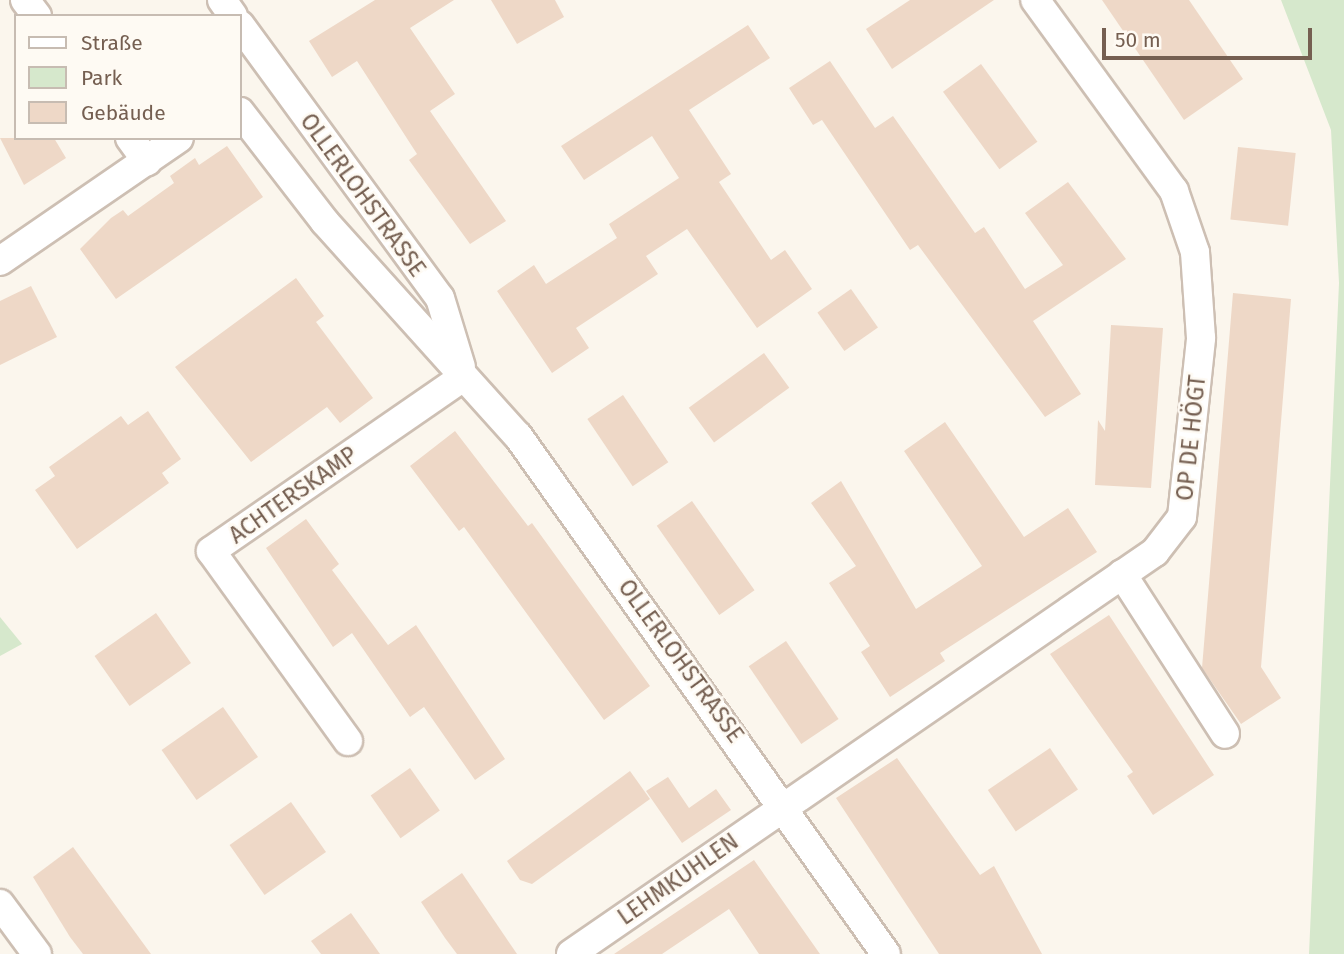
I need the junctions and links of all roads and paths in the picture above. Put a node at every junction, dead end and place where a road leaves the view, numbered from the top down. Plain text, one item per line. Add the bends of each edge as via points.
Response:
1 (1035, 0) edge
2 (242, 28) edge
3 (242, 115) edge
4 (131, 140) edge
5 (176, 140) edge
6 (147, 161) junction
7 (0, 261) edge
8 (463, 377) junction
9 (1122, 574) junction
10 (1226, 734) dead end
11 (348, 741) dead end
12 (784, 803) junction
13 (0, 904) edge
14 (37, 954) edge
15 (571, 954) edge
16 (887, 954) edge

1 - 9 street, OP DE HÖGT via 1174,191 1195,252 1200,351 1182,517 1155,552
2 - 8 street, OLLERLOHSTRASSE via 440,298
3 - 8 street, OLLERLOHSTRASSE via 325,222
4 - 6 street
5 - 6 street
6 - 7 street
8 - 11 street, ACHTERSKAMP via 211,551
8 - 12 street, OLLERLOHSTRASSE via 518,436
9 - 10 street
9 - 12 street, OP DE HÖGT
12 - 15 street, LEHMKUHLEN
12 - 16 street, OLLERLOHSTRASSE
13 - 14 street

